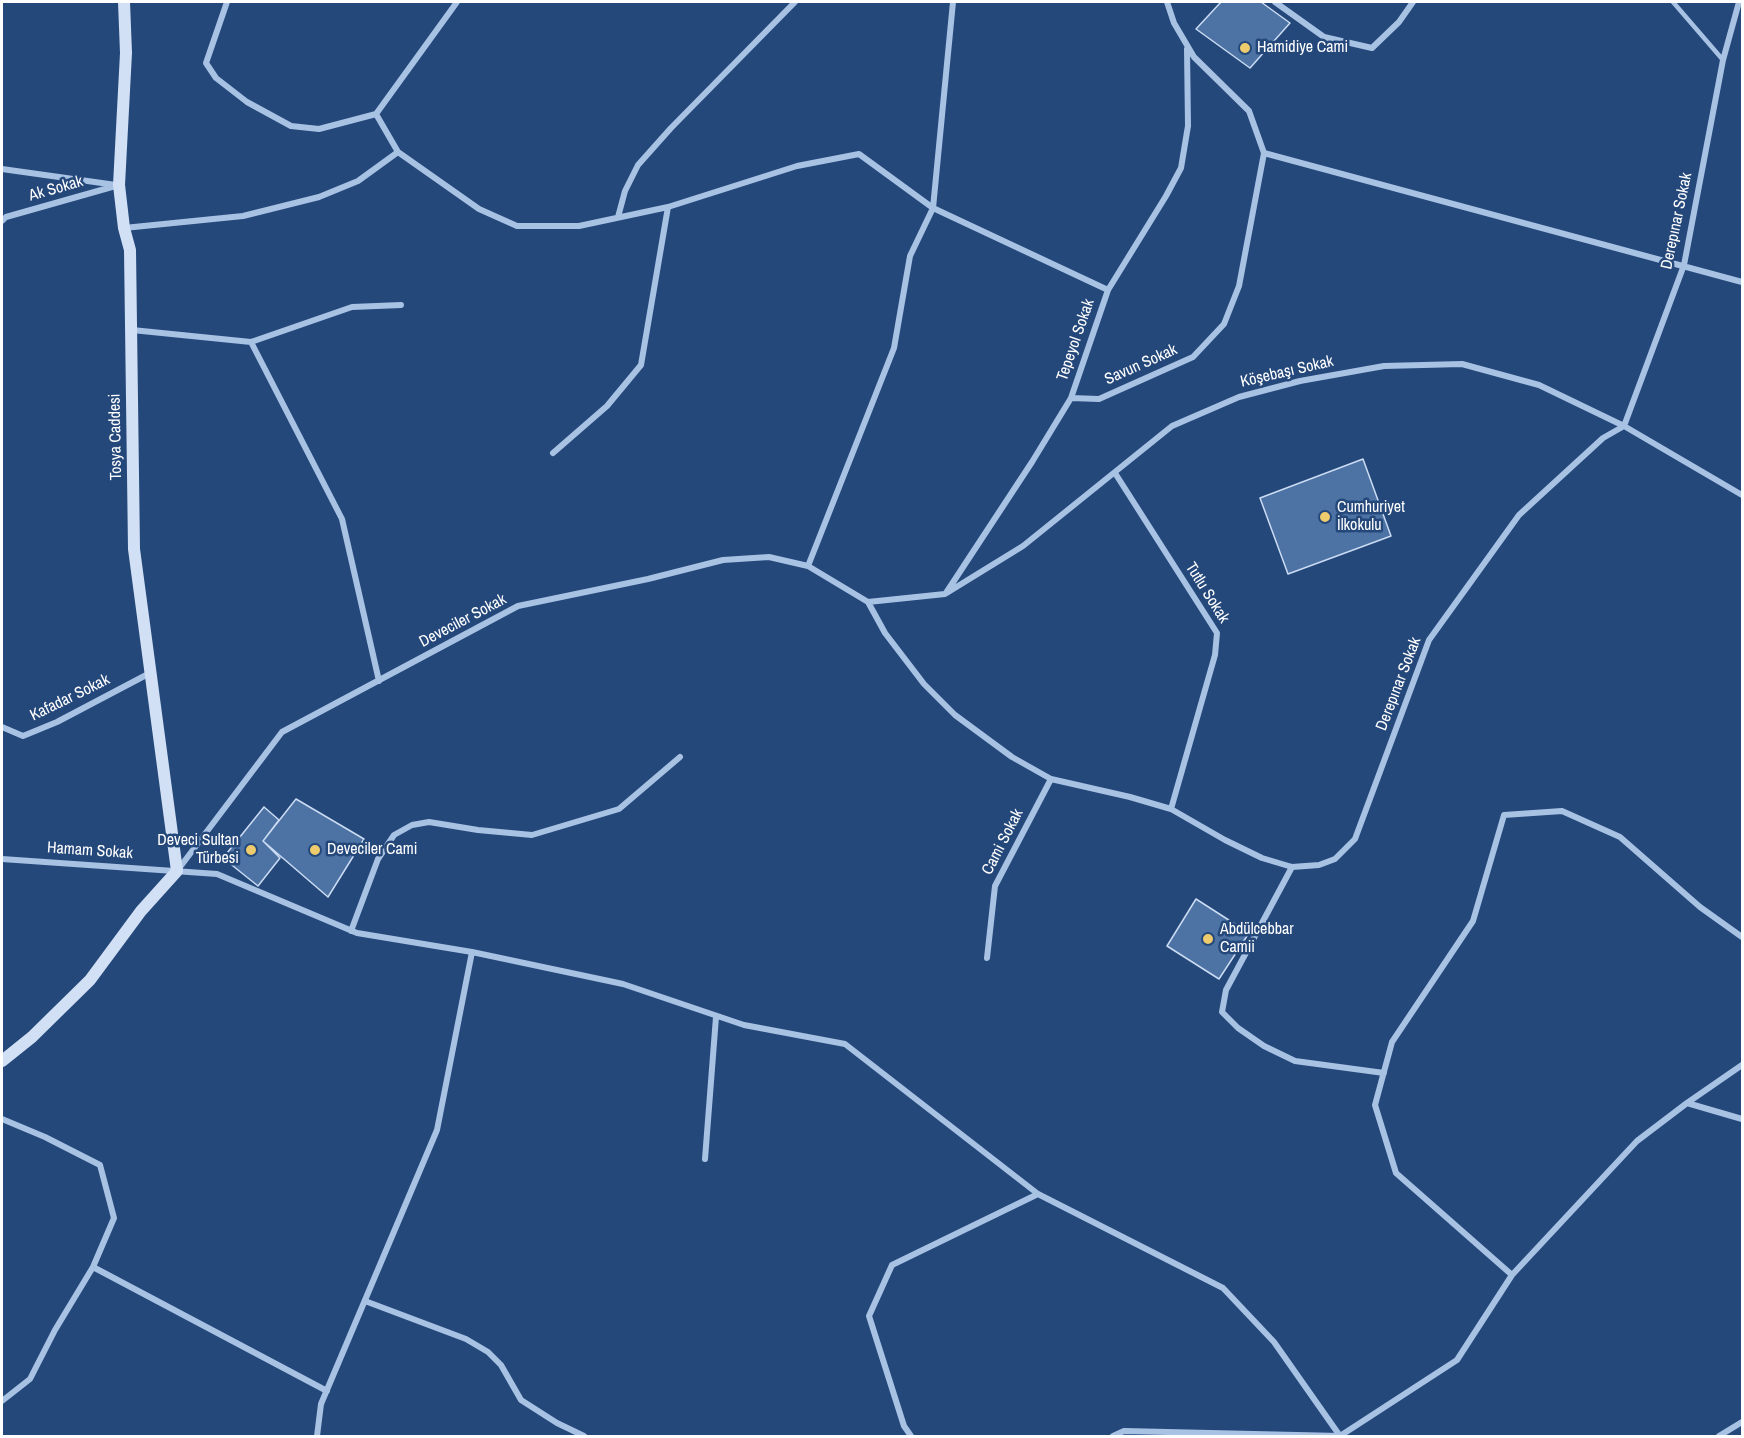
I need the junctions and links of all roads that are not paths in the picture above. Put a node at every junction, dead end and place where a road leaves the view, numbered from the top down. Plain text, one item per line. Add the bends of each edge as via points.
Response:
1 (124, 2) edge
2 (227, 2) edge
3 (457, 2) edge
4 (795, 2) edge
5 (953, 2) edge
6 (1167, 2) edge
7 (1275, 2) edge
8 (1413, 2) edge
9 (1673, 2) edge
10 (1739, 2) edge
11 (1187, 45) junction
12 (1723, 60) junction
13 (376, 114) junction
14 (398, 152) junction
15 (1264, 153) junction
16 (2, 169) edge
17 (119, 185) junction
18 (668, 207) junction
19 (933, 208) junction
20 (618, 217) junction
21 (2, 221) edge
22 (124, 228) junction
23 (1684, 265) junction
24 (1743, 282) edge
25 (1108, 290) junction
26 (402, 304) dead end
27 (131, 330) junction
28 (251, 342) junction
29 (1071, 398) junction
30 (1624, 426) junction
31 (553, 453) dead end
32 (1116, 472) junction
33 (1743, 495) edge
34 (808, 566) junction
35 (945, 594) junction
36 (868, 602) junction
37 (150, 673) junction
38 (379, 681) junction
39 (2, 727) edge
40 (680, 757) dead end
41 (1051, 779) junction
42 (1171, 809) junction
43 (2, 858) edge
44 (1293, 867) junction
45 (177, 871) junction
46 (351, 931) junction
47 (1743, 937) edge
48 (472, 952) junction
49 (987, 958) dead end
50 (716, 1017) junction
51 (2, 1061) edge
52 (1743, 1065) edge
53 (1384, 1073) junction
54 (1687, 1102) junction
55 (2, 1119) edge
56 (1743, 1119) edge
57 (705, 1159) dead end
58 (1038, 1194) junction
59 (93, 1267) junction
60 (1512, 1275) junction
61 (365, 1301) junction
62 (327, 1391) junction
63 (2, 1401) edge
64 (1743, 1422) edge
65 (572, 1430) junction
66 (1125, 1434) edge
67 (1340, 1436) edge
68 (317, 1437) edge
69 (566, 1437) edge
70 (584, 1437) edge
71 (911, 1437) edge
72 (1113, 1437) edge
73 (1719, 1437) edge

1 - 17 main road, Tosya Caddesi via 126,53
2 - 13 street via 206,63 216,78 247,102 291,126 319,129
3 - 13 street
4 - 20 street via 638,165
5 - 19 street
6 - 11 street, Savun Sokak
7 - 8 street via 1324,37 1372,48
9 - 12 lane
10 - 12 street, Derepınar Sokak
11 - 15 street, Savun Sokak via 1194,57 1250,111
11 - 25 street, Tepeyol Sokak via 1188,126 1181,168
12 - 23 street, Derepınar Sokak
13 - 14 street
14 - 20 street via 479,209 517,226 579,226
14 - 22 street via 358,181 319,197 243,216
15 - 23 street
15 - 29 street, Savun Sokak via 1239,286 1224,324 1193,357 1099,399
16 - 17 street
17 - 21 street, Ak Sokak via 6,216
17 - 22 main road, Tosya Caddesi
18 - 19 street via 797,166 859,154
18 - 20 street
18 - 31 street via 641,365 607,406
19 - 25 street
19 - 34 street via 910,256 894,348
22 - 27 main road, Tosya Caddesi via 130,250
23 - 24 street
23 - 30 street, Derepınar Sokak
25 - 29 street, Tepeyol Sokak
26 - 28 street via 352,308
27 - 28 street
27 - 37 main road, Tosya Caddesi via 134,549
28 - 38 street via 342,519
29 - 35 street
30 - 32 street, Köşebaşı Sokak via 1539,385 1462,364 1384,366 1239,397 1172,426
30 - 33 street, Köşebaşı Sokak
30 - 44 street, Derepınar Sokak via 1603,438 1519,515 1429,639 1355,838 1335,859 1319,866
32 - 35 street, Köşebaşı Sokak via 1023,546
32 - 42 street, Tutlu Sokak via 1217,633 1215,655
34 - 36 street, Deveciler Sokak
34 - 38 street, Deveciler Sokak via 769,557 723,560 518,606
35 - 36 street, Köşebaşı Sokak
36 - 41 street, Derepınar Sokak via 885,633 947,707 1012,757
37 - 39 street, Kafadar Sokak via 23,736
37 - 45 main road, Tosya Caddesi
38 - 45 street, Deveciler Sokak via 282,732
40 - 46 street via 619,809 532,835 429,822 412,825 394,835 378,860
41 - 42 street, Derepınar Sokak
41 - 49 street, Cami Sokak via 995,886
42 - 44 street, Derepınar Sokak via 1262,858
43 - 45 street, Hamam Sokak
44 - 53 street via 1226,990 1222,1012 1264,1046 1295,1061
45 - 46 street, Hamam Sokak via 217,874
45 - 51 main road via 141,911 90,980
46 - 48 street, Hamam Sokak
47 - 53 street via 1700,907 1620,837 1562,811 1504,816 1473,921 1392,1042
48 - 50 street, Hamam Sokak via 623,984
48 - 61 street via 437,1130
50 - 57 street
50 - 58 street, Hamam Sokak via 845,1044
52 - 54 street
53 - 60 street via 1375,1105 1396,1173
54 - 56 street
54 - 60 street via 1637,1141
55 - 59 street via 100,1166 114,1218
58 - 67 street, Hamam Sokak via 1223,1288 1274,1342
58 - 71 street via 892,1265 869,1316 904,1426
59 - 62 street
59 - 63 street via 30,1379
60 - 67 street via 1457,1360
61 - 62 street
61 - 65 street via 466,1339 488,1352 501,1365 521,1400
62 - 68 street via 321,1404
64 - 73 street
65 - 69 street
65 - 70 street
66 - 67 street
66 - 72 street

